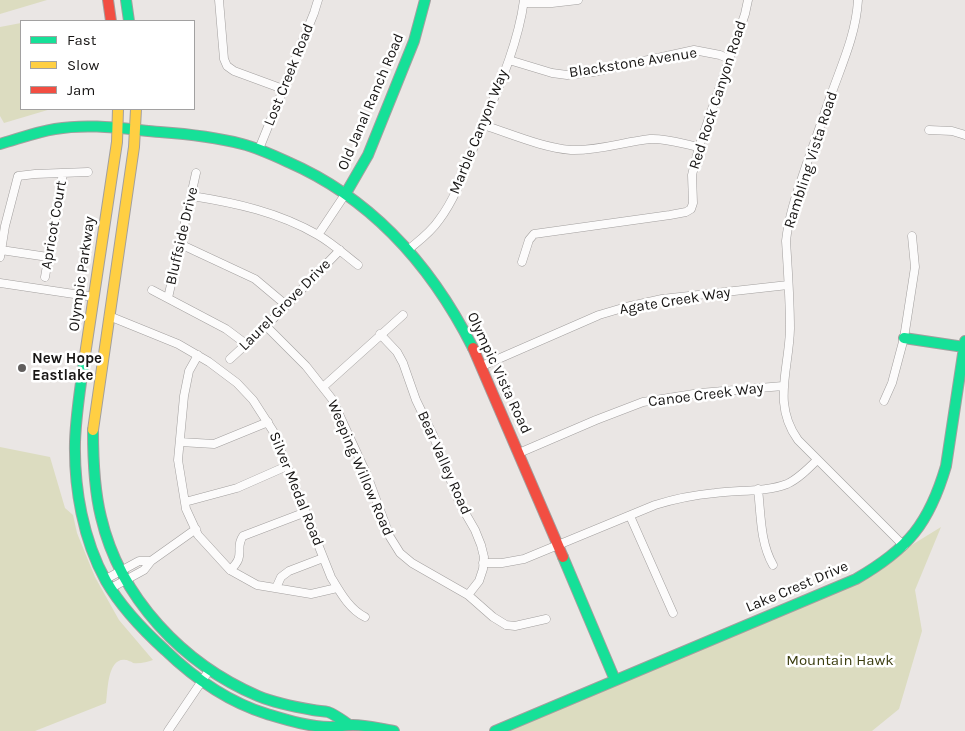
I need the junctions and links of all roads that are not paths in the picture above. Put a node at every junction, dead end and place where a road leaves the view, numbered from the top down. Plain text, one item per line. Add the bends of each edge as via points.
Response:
1 (108, 0) edge
2 (126, 0) edge
3 (218, 0) edge
4 (318, 0) edge
5 (425, 0) edge
6 (578, 0) edge
7 (748, 0) edge
8 (858, 0) edge
9 (524, 2) edge
10 (112, 20) edge
11 (130, 20) edge
12 (729, 59) junction
13 (509, 60) junction
14 (283, 89) junction
15 (118, 110) edge
16 (136, 110) edge
17 (483, 125) junction
18 (118, 128) junction
19 (135, 129) junction
20 (929, 130) dead end
21 (965, 135) edge
22 (0, 144) edge
23 (699, 147) junction
24 (259, 150) junction
25 (88, 172) dead end
26 (63, 173) junction
27 (196, 173) dead end
28 (346, 193) junction
29 (192, 196) junction
30 (3, 226) edge
31 (318, 235) junction
32 (912, 236) dead end
33 (180, 244) junction
34 (340, 250) junction
35 (409, 250) junction
36 (1, 254) edge
37 (48, 257) junction
38 (522, 262) dead end
39 (358, 265) dead end
40 (45, 277) dead end
41 (0, 283) edge
42 (788, 284) junction
43 (152, 290) dead end
44 (94, 297) junction
45 (168, 298) junction
46 (286, 305) junction
47 (403, 315) dead end
48 (109, 316) junction
49 (266, 326) junction
50 (380, 334) junction
51 (904, 338) junction
52 (246, 344) junction
53 (965, 345) edge
54 (198, 355) junction
55 (230, 359) dead end
56 (482, 366) junction
57 (783, 386) junction
58 (323, 387) junction
59 (884, 401) dead end
60 (268, 422) junction
61 (180, 442) junction
62 (519, 453) junction
63 (817, 460) junction
64 (288, 466) junction
65 (758, 489) junction
66 (185, 502) junction
67 (306, 512) junction
68 (630, 516) junction
69 (196, 529) junction
70 (559, 546) junction
71 (904, 546) junction
72 (324, 558) junction
73 (484, 563) junction
74 (773, 565) dead end
75 (230, 570) junction
76 (123, 576) junction
77 (109, 584) junction
78 (276, 588) junction
79 (337, 588) junction
80 (468, 595) junction
81 (672, 613) dead end
82 (365, 617) dead end
83 (546, 619) dead end
84 (210, 669) junction
85 (202, 680) junction
86 (615, 680) junction
87 (347, 728) edge
88 (172, 730) edge
89 (394, 731) edge
90 (495, 731) edge

1 - 10 main road
2 - 11 main road
3 - 14 street via 227,66 244,76
4 - 14 street, Lost Creek Road
5 - 28 main road, Old Janal Ranch Road via 414,41 364,164
6 - 9 street
7 - 12 street, Red Rock Canyon Road
8 - 42 street, Rambling Vista Road via 846,54 791,212 786,241
9 - 13 street, Marble Canyon Way
12 - 13 street, Blackstone Avenue via 694,50 566,75
12 - 23 street, Red Rock Canyon Road
13 - 17 street, Marble Canyon Way
14 - 24 street, Lost Creek Road
15 - 18 main road, Olympic Parkway
16 - 19 main road
17 - 23 street via 555,148 589,150 651,139
17 - 35 street, Marble Canyon Way via 451,201 426,236
18 - 19 main road, Olympic Vista Road
18 - 22 main road, Olympic Vista Road via 63,127
18 - 44 main road, Olympic Parkway
19 - 24 main road, Olympic Vista Road via 204,137
19 - 48 main road
20 - 21 street
23 - 38 street, Red Rock Canyon Road via 692,175 691,209 534,234
24 - 28 main road, Olympic Vista Road
25 - 26 street
26 - 30 street via 18,176
26 - 37 street, Apricot Court
27 - 29 street, Bluffside Drive
28 - 31 street, Old Janal Ranch Road
28 - 35 main road, Olympic Vista Road via 389,228
29 - 31 street via 259,209
29 - 33 street, Bluffside Drive
30 - 36 street
31 - 34 street
32 - 51 street via 915,267
33 - 45 street, Bluffside Drive
33 - 46 street via 254,279
34 - 39 street
34 - 46 street, Laurel Grove Drive
35 - 56 main road, Olympic Vista Road via 451,306
36 - 37 street
37 - 40 street, Apricot Court
41 - 44 street
42 - 56 street, Agate Creek Way via 662,299 618,308
42 - 57 street, Rambling Vista Road via 790,337
43 - 45 street
44 - 77 main road, Olympic Parkway via 75,426 76,463 88,536
45 - 52 street via 226,329
46 - 49 street, Laurel Grove Drive
47 - 50 street
48 - 54 street, Silver Medal Road
48 - 76 main road via 93,429 93,456 102,521
49 - 52 street, Laurel Grove Drive
49 - 58 street, Weeping Willow Road
50 - 58 street
50 - 73 street, Bear Valley Road via 403,363 460,504 479,539
51 - 53 main road
51 - 59 street
52 - 55 street, Laurel Grove Drive
53 - 71 main road, Lake Crest Drive via 942,483 920,529
54 - 60 street, Silver Medal Road via 237,383
54 - 61 street via 184,396
56 - 62 main road, Olympic Vista Road
57 - 62 street, Canoe Creek Way via 700,392 643,402
57 - 63 street, Rambling Vista Road via 784,410 789,424 798,440
58 - 80 street, Weeping Willow Road via 332,399 367,475 394,545 412,563
60 - 61 street via 214,444
60 - 64 street, Silver Medal Road
61 - 66 street via 178,460
62 - 70 main road, Olympic Vista Road
63 - 65 street via 786,484
63 - 71 street, Rambling Vista Road
64 - 66 street via 237,488
64 - 67 street, Silver Medal Road
65 - 68 street via 675,499
65 - 74 street via 763,540
66 - 69 street
67 - 72 street, Silver Medal Road
67 - 75 street via 243,536 239,561
68 - 70 street
68 - 81 street
69 - 75 street
69 - 76 street via 151,560 144,570
70 - 73 street via 513,562
70 - 86 main road, Olympic Vista Road
71 - 86 main road, Lake Crest Drive via 856,578
72 - 78 street via 289,571 281,577
72 - 79 street, Silver Medal Road
73 - 80 street via 479,581
75 - 78 street via 257,585
76 - 77 street
76 - 84 main road via 154,620 181,647
77 - 85 main road via 170,657
78 - 79 street via 310,594
79 - 82 street, Silver Medal Road via 357,613
80 - 83 street, Weeping Willow Road via 506,625
84 - 85 street
84 - 87 main road via 262,698 332,713
85 - 87 main road via 234,700 278,717
85 - 88 street
86 - 90 main road, Lake Crest Drive
87 - 89 main road

